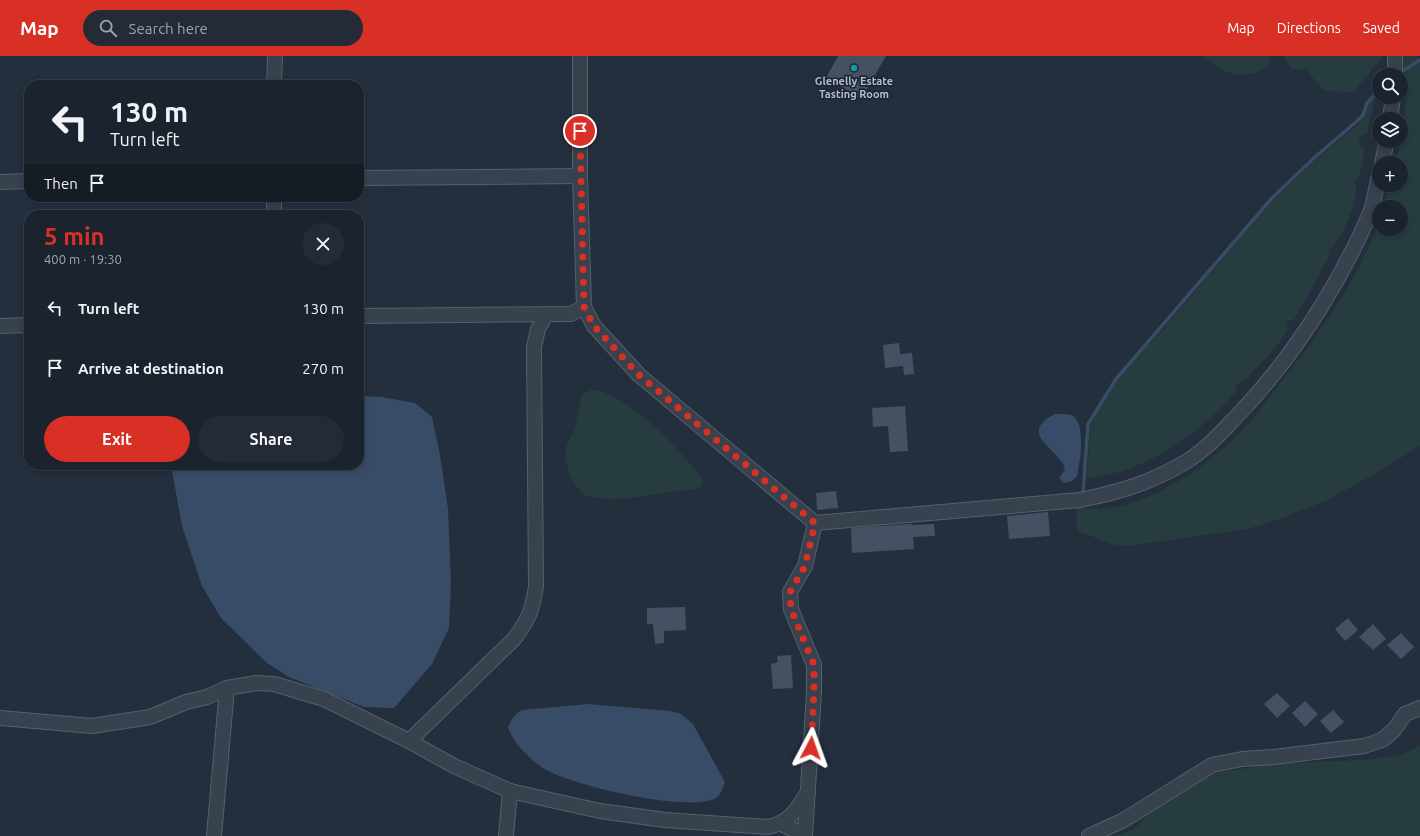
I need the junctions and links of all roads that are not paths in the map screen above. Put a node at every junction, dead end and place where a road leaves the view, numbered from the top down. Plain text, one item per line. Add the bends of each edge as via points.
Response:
1 (275, 56) edge
2 (580, 56) edge
3 (1395, 56) edge
4 (1395, 68) edge
5 (274, 80) edge
6 (580, 176) junction
7 (364, 178) edge
8 (24, 181) edge
9 (0, 182) edge
10 (1375, 192) edge
11 (584, 307) junction
12 (546, 315) junction
13 (364, 316) edge
14 (24, 325) edge
15 (0, 326) edge
16 (815, 523) junction
17 (227, 688) junction
18 (1420, 708) edge
19 (0, 718) edge
20 (409, 742) junction
21 (510, 791) junction
22 (808, 792) junction
23 (781, 824) junction
24 (214, 836) edge
25 (506, 836) edge
26 (805, 836) edge
27 (1089, 836) edge

1 - 5 street
2 - 6 street
3 - 4 street
6 - 7 street
6 - 11 street
8 - 9 street
10 - 16 street via 1371,210 1350,255 1320,310 1288,357 1256,396 1215,438 1189,460 1155,479 1116,492 1080,500
11 - 12 street via 571,314
11 - 16 street via 594,326 639,375
12 - 13 street
12 - 20 street via 538,329 534,347 536,587 533,606 527,621 514,639
14 - 15 street
16 - 22 street via 805,566 790,592 791,609 814,665
17 - 19 street via 150,717 92,726
17 - 20 street via 257,683 274,684 324,699
17 - 24 street
18 - 27 street via 1405,714 1394,730 1382,740 1364,746 1242,759 1212,765 1124,820
20 - 21 street
21 - 23 street via 600,811 665,820 768,827
21 - 25 street
22 - 23 street via 791,816
22 - 26 street
23 - 26 street

